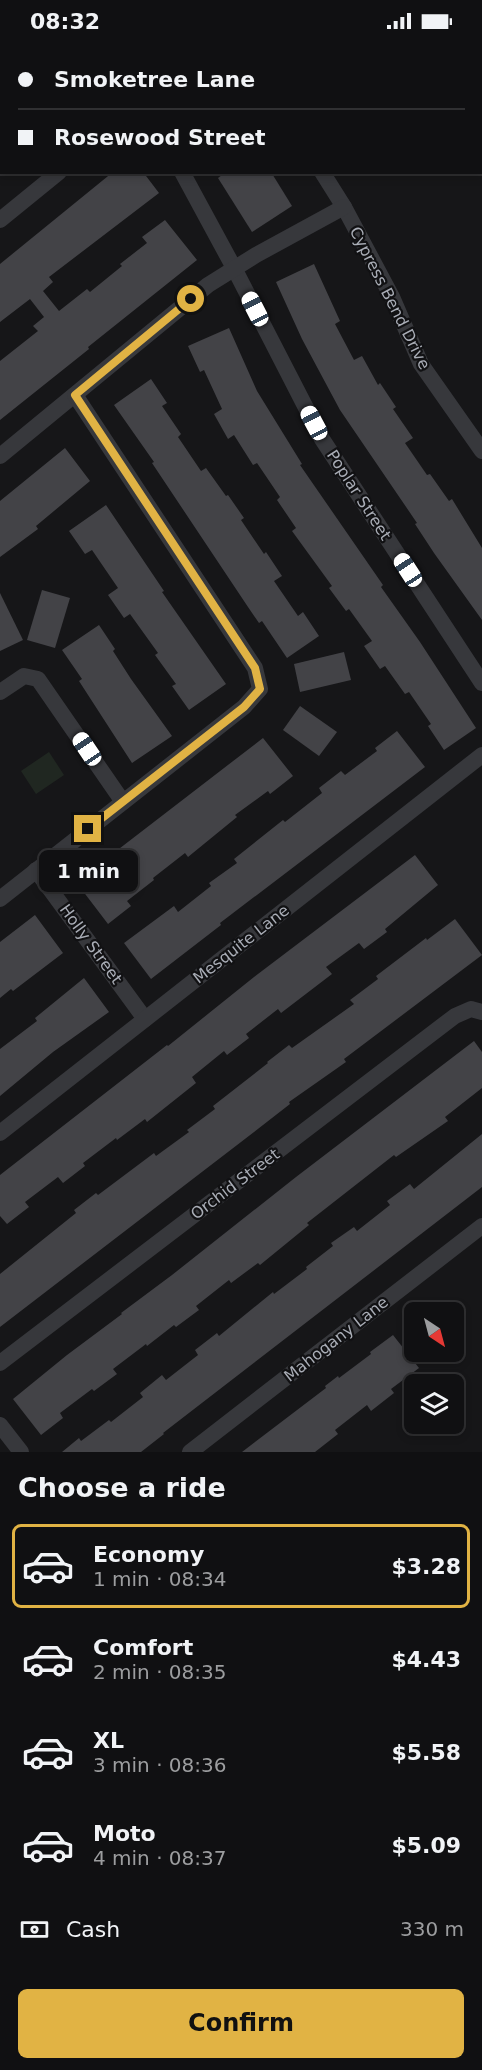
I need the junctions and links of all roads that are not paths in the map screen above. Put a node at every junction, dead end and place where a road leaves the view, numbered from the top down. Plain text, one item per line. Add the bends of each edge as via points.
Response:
1 (57, 174) edge
2 (183, 174) edge
3 (323, 174) edge
4 (344, 207) junction
5 (0, 220) edge
6 (234, 268) junction
7 (75, 395) junction
8 (482, 451) edge
9 (0, 456) edge
10 (482, 683) edge
11 (0, 692) edge
12 (482, 755) edge
13 (123, 802) junction
14 (36, 870) junction
15 (0, 899) edge
16 (476, 1010) edge
17 (145, 1019) junction
18 (0, 1133) edge
19 (482, 1226) edge
20 (0, 1363) edge
21 (0, 1425) edge
22 (21, 1452) edge
23 (190, 1452) edge

1 - 5 street
2 - 6 street, Poplar Street
3 - 4 street, Cypress Bend Drive
4 - 6 street
4 - 8 street, Cypress Bend Drive via 422,364
6 - 7 street
6 - 10 street, Poplar Street via 322,440
7 - 9 street
7 - 13 street via 255,668 260,689 244,707
11 - 13 street via 24,676 38,678
12 - 17 street, Mesquite Lane
13 - 14 street
14 - 15 street
14 - 17 street, Holly Street
16 - 20 street, Orchid Street via 455,1016
17 - 18 street, Mesquite Lane
19 - 23 street, Mahogany Lane
21 - 22 street

